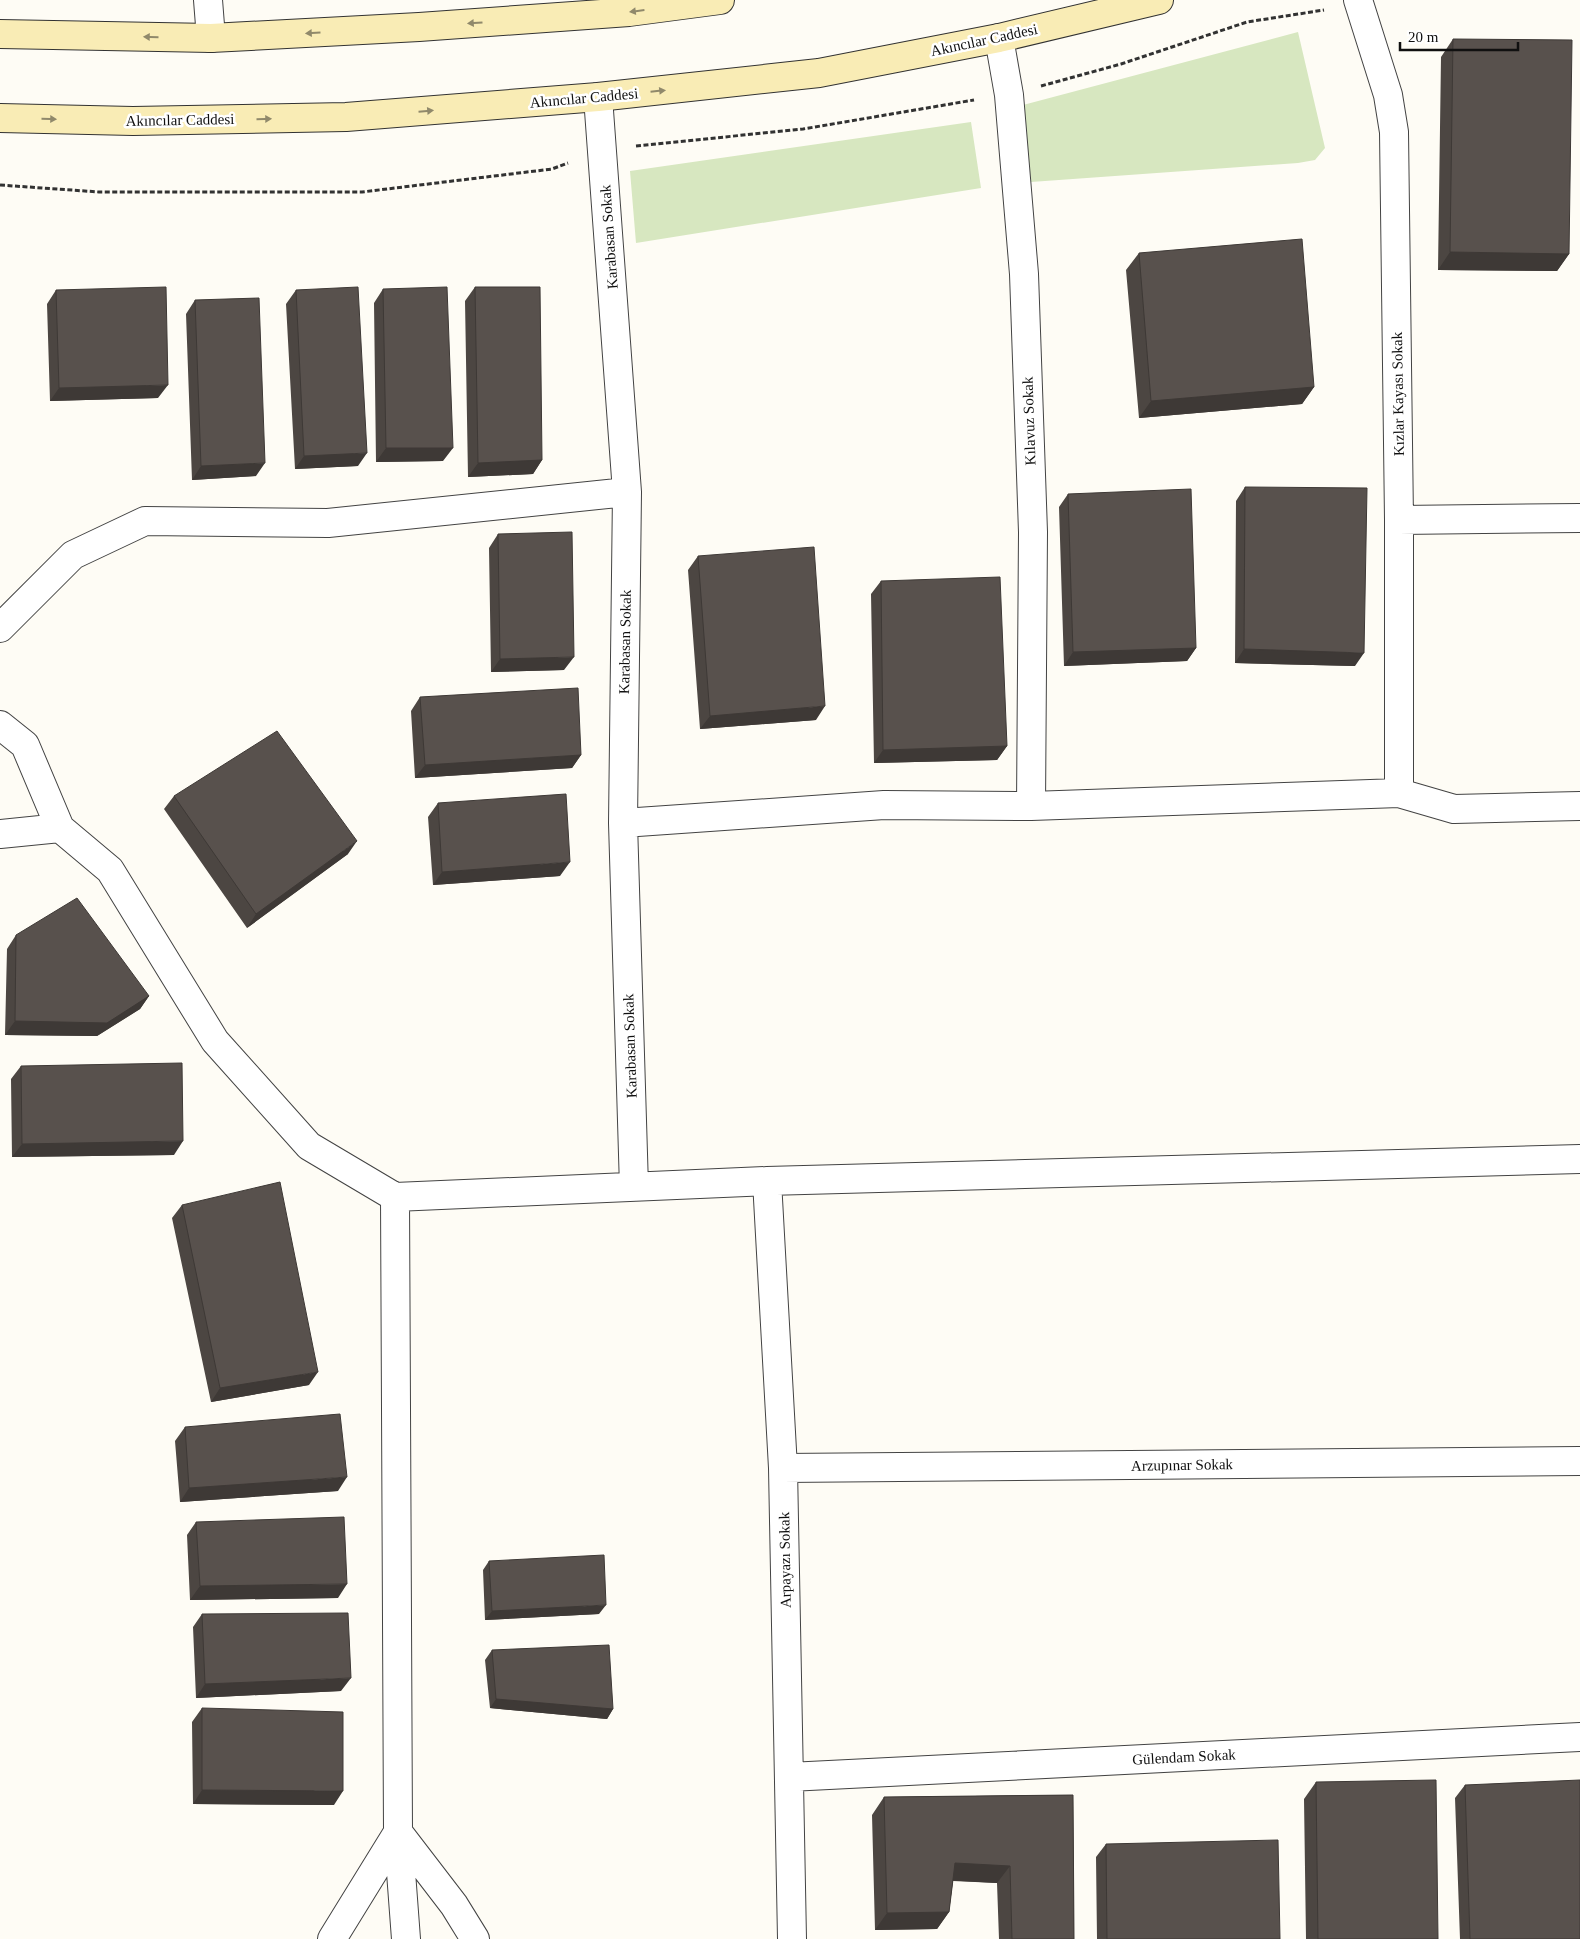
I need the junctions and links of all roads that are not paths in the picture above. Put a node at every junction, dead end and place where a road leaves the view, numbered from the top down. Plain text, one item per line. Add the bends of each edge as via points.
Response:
1 (208, 0) edge
2 (720, 0) edge
3 (1159, 0) edge
4 (1359, 2) edge
5 (0, 34) edge
6 (212, 38) junction
7 (999, 38) junction
8 (598, 98) junction
9 (0, 118) edge
10 (627, 492) junction
11 (1580, 518) edge
12 (1399, 520) junction
13 (0, 628) edge
14 (0, 725) edge
15 (1399, 793) junction
16 (1031, 806) junction
17 (1580, 806) edge
18 (623, 823) junction
19 (60, 828) junction
20 (0, 834) edge
21 (1580, 1159) edge
22 (767, 1182) junction
23 (634, 1187) junction
24 (395, 1197) junction
25 (1580, 1461) edge
26 (783, 1468) junction
27 (1580, 1737) edge
28 (789, 1777) junction
29 (398, 1832) junction
30 (332, 1939) edge
31 (406, 1939) edge
32 (475, 1939) edge
33 (792, 1939) edge

1 - 6 street
2 -> 6 main road via 629,12
3 - 7 main road, Akıncılar Caddesi
4 - 12 street, Kızlar Kayası Sokak via 1388,95 1394,132
6 -> 5 main road
8 -> 7 main road, Akıncılar Caddesi via 819,73
7 - 16 street, Kılavuz Sokak via 1009,95 1024,274 1033,522
9 -> 8 main road, Akıncılar Caddesi via 133,121 346,117
8 - 10 street, Karabasan Sokak
10 - 13 street via 328,523 145,521 73,555
10 - 18 street, Karabasan Sokak
11 - 12 street
12 - 15 street, Kızlar Kayası Sokak
14 - 19 street via 25,745
15 - 16 street
15 - 17 street via 1454,809
16 - 18 street via 884,805
18 - 23 street, Karabasan Sokak
19 - 20 street
19 - 24 street via 110,870 215,1041 309,1146
21 - 22 street
22 - 23 street
22 - 26 street, Arpayazı Sokak
23 - 24 street
24 - 29 street
25 - 26 street, Arzupınar Sokak
26 - 28 street, Arpayazı Sokak
27 - 28 street, Gülendam Sokak
28 - 33 street, Arpayazı Sokak
29 - 30 street
29 - 31 street
29 - 32 street via 454,1905

